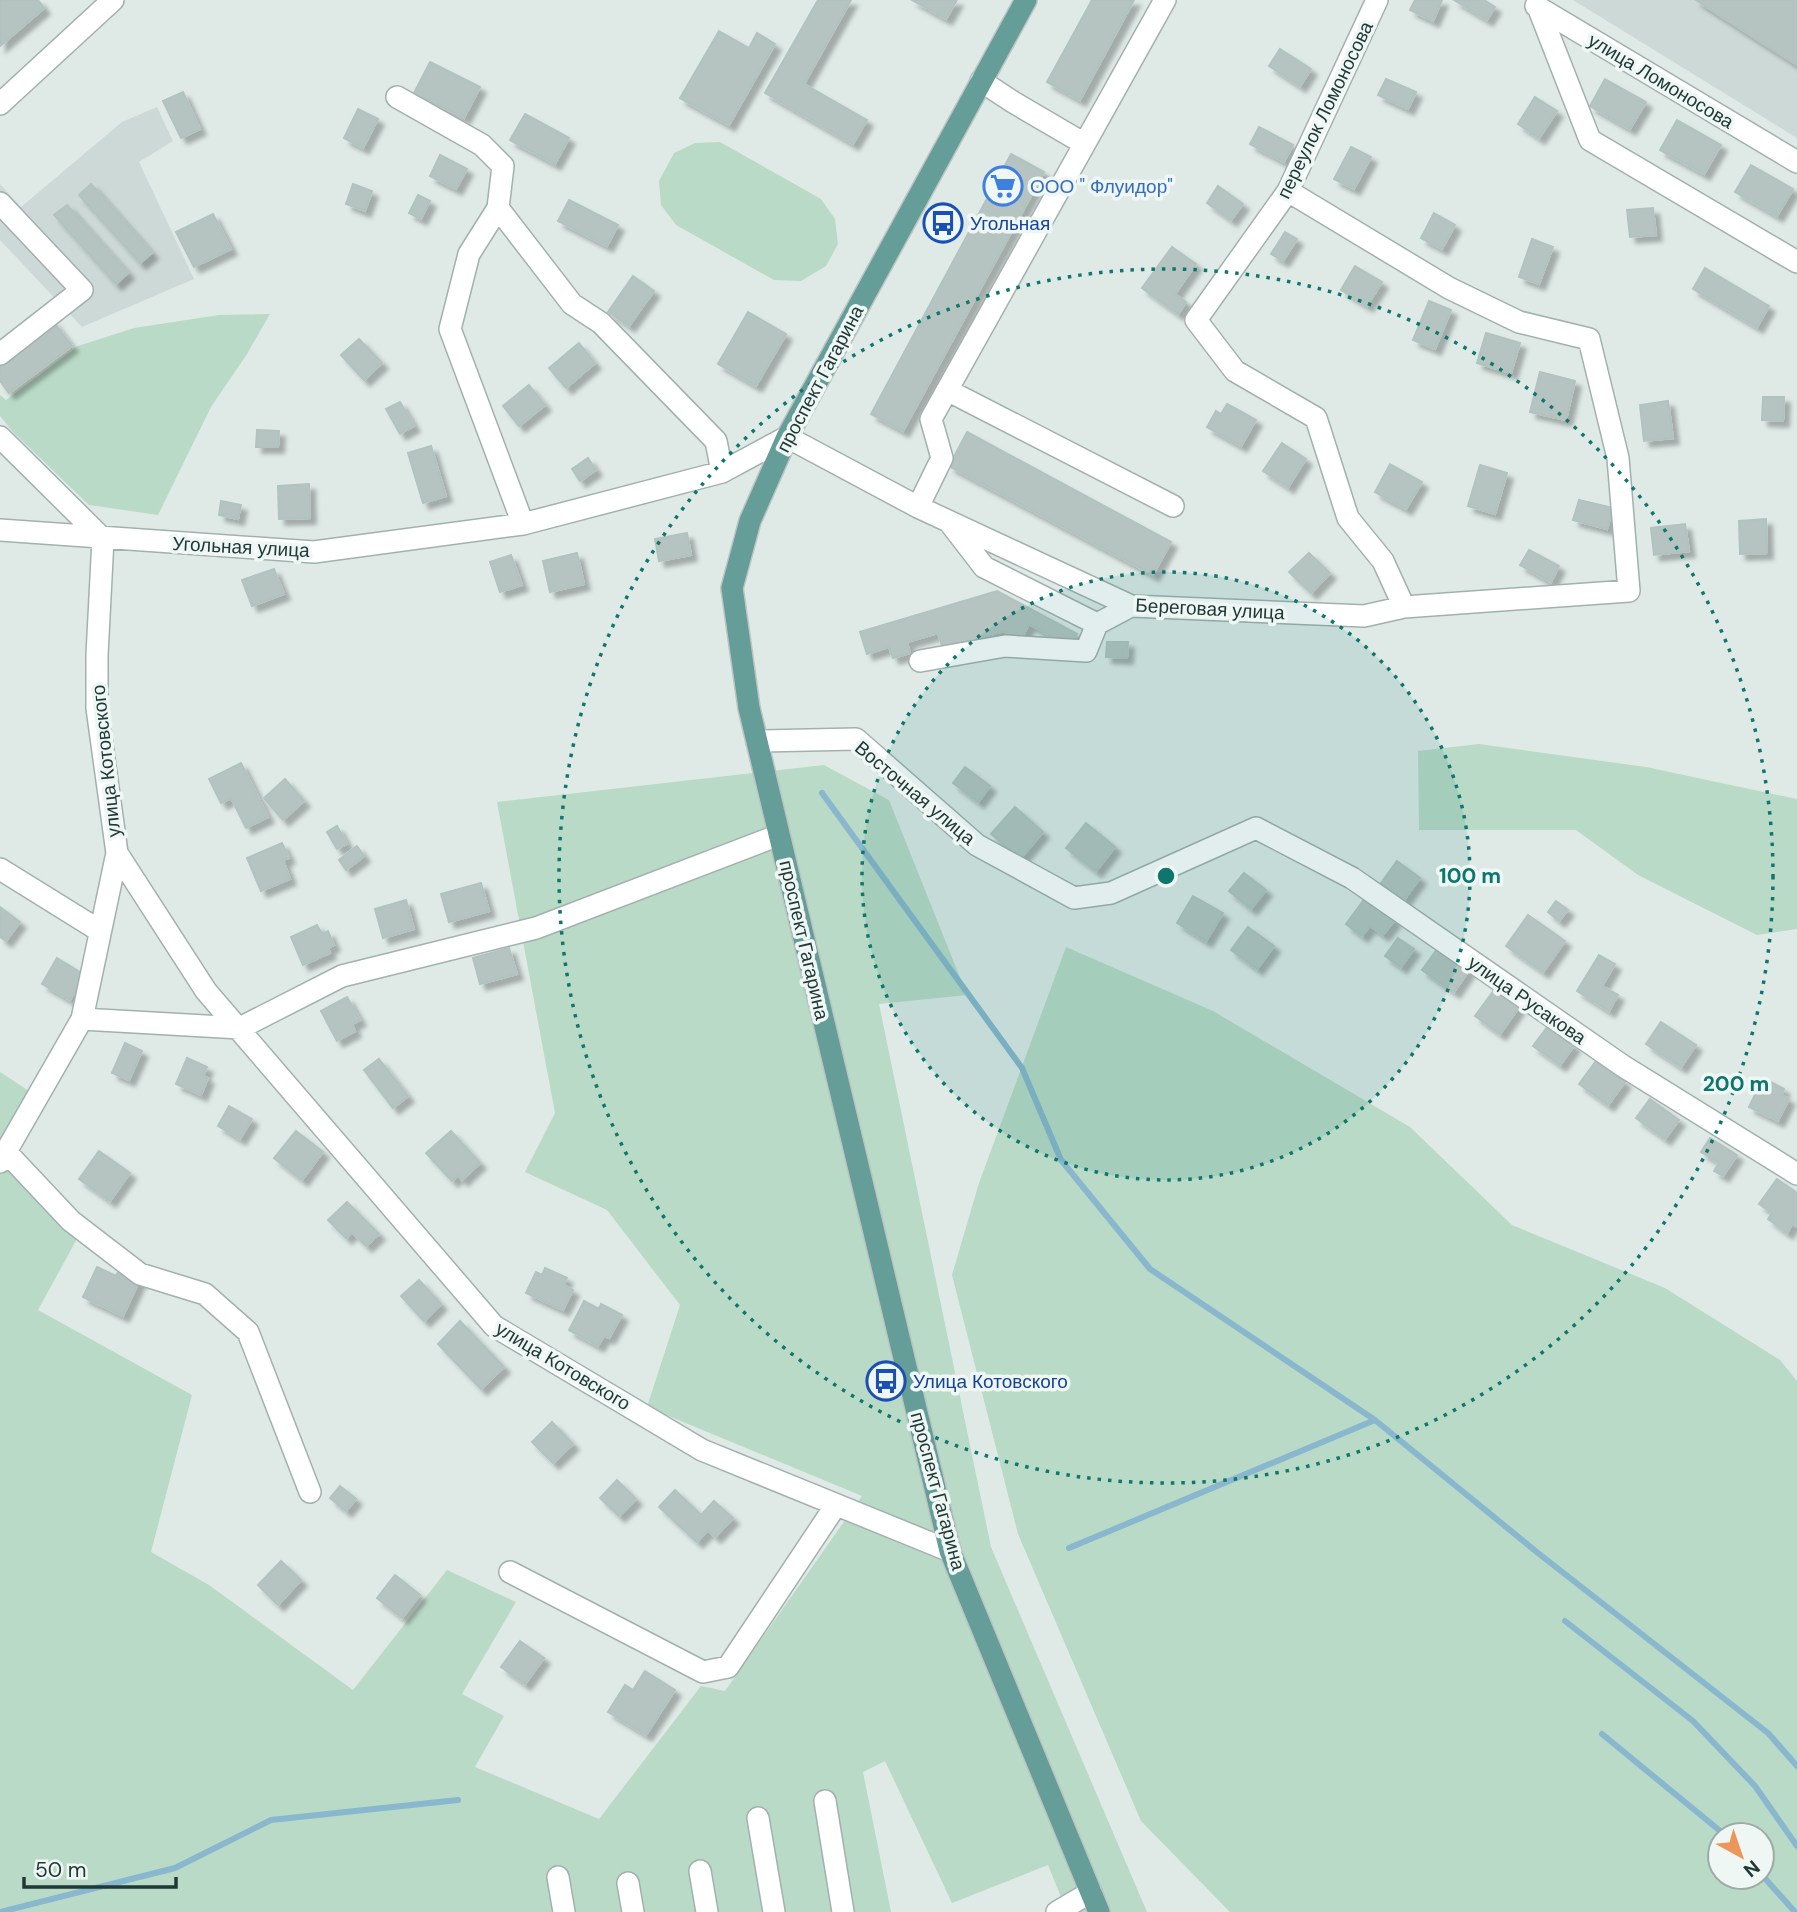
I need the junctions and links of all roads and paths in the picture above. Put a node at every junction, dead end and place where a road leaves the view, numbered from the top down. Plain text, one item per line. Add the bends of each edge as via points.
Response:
1 (113, 0) edge
2 (1026, 0) edge
3 (1165, 0) edge
4 (1377, 0) edge
5 (1532, 4) edge
6 (981, 81) junction
7 (397, 97) dead end
8 (0, 104) edge
9 (1083, 144) junction
10 (1797, 162) edge
11 (1288, 191) junction
12 (0, 203) edge
13 (498, 208) junction
14 (1797, 262) edge
15 (0, 354) edge
16 (947, 390) junction
17 (0, 437) edge
18 (787, 437) junction
19 (722, 472) junction
20 (1173, 506) dead end
21 (918, 507) junction
22 (949, 521) junction
23 (523, 524) junction
24 (0, 530) edge
25 (103, 539) junction
26 (1131, 606) junction
27 (1404, 607) junction
28 (1097, 624) junction
29 (920, 661) dead end
30 (757, 741) junction
31 (1256, 828) joint
32 (779, 835) junction
33 (117, 853) junction
34 (0, 869) edge
35 (100, 931) junction
36 (82, 1019) junction
37 (240, 1028) junction
38 (3, 1157) edge
39 (1797, 1174) edge
40 (310, 1492) dead end
41 (836, 1504) junction
42 (950, 1551) junction
43 (510, 1572) dead end
44 (825, 1801) dead end
45 (758, 1818) dead end
46 (700, 1871) dead end
47 (558, 1877) dead end
48 (628, 1883) dead end
49 (1095, 1902) edge
50 (564, 1912) edge
51 (633, 1912) edge
52 (707, 1912) edge
53 (774, 1912) edge
54 (843, 1912) edge
55 (1057, 1912) edge

1 - 8 street
2 - 6 main road, проспект Гагарина
3 - 9 street
4 - 11 street, переулок Ломоносова
5 - 10 street, улица Ломоносова
5 - 14 street via 1590,140
6 - 9 street
6 - 18 main road, проспект Гагарина
7 - 13 street via 482,145 503,166
9 - 16 street
11 - 27 street, переулок Ломоносова via 1196,320 1235,370 1316,418 1348,518 1384,561
11 - 27 street, Береговая улица via 1449,288 1519,322 1589,339 1618,458 1629,591
12 - 15 street via 82,290
13 - 19 street via 572,304 601,323 716,441
13 - 23 street via 469,254 450,328
16 - 20 street
16 - 21 street via 931,419 942,458
17 - 25 street
18 - 19 street, Угольная улица
18 - 21 street, Береговая улица
18 - 30 main road, проспект Гагарина via 750,521 732,589
19 - 23 street, Угольная улица
21 - 22 street, Береговая улица
22 - 26 street, Береговая улица
22 - 28 street via 984,567
23 - 25 street, Угольная улица via 314,552
24 - 25 street, Угольная улица
25 - 33 street, улица Котовского via 97,708
26 - 27 street, Береговая улица via 1364,616
26 - 28 street
28 - 29 street via 1086,651 1005,646
30 - 31 street, Восточная улица via 856,739 977,845 1074,898 1111,893
30 - 32 main road, проспект Гагарина
31 - 39 street, улица Русакова via 1352,878 1623,1066
32 - 37 street via 536,928 342,976
32 - 42 main road, проспект Гагарина
33 - 35 street
33 - 37 street, улица Котовского via 206,991
34 - 35 street
35 - 36 street
36 - 37 street
36 - 38 street
37 - 41 street, улица Котовского via 494,1326 702,1450
38 - 40 street via 71,1221 140,1274 205,1294 248,1332
41 - 42 street, улица Котовского
41 - 43 street via 728,1667 703,1672
42 - 49 main road, проспект Гагарина
44 - 54 street
45 - 53 street
46 - 52 street
47 - 50 street
48 - 51 street
49 - 55 street

